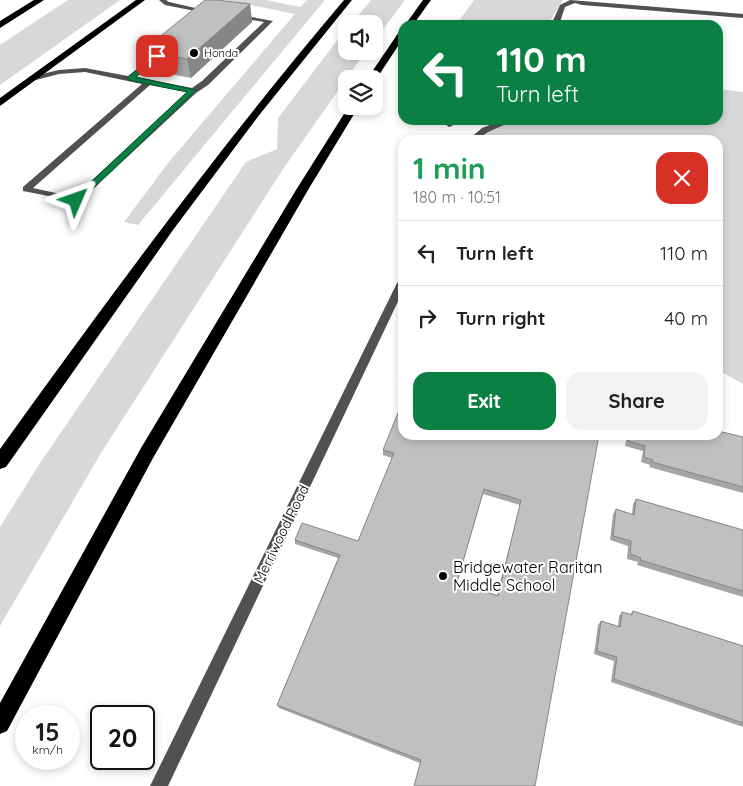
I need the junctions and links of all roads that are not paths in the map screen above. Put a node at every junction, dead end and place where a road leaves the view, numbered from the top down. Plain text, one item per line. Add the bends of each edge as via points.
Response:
1 (40, 0) edge
2 (141, 0) edge
3 (162, 0) edge
4 (348, 0) edge
5 (427, 0) edge
6 (573, 0) edge
7 (210, 12) junction
8 (220, 13) edge
9 (230, 15) edge
10 (743, 16) edge
11 (203, 18) edge
12 (413, 20) edge
13 (557, 20) edge
14 (0, 25) edge
15 (398, 40) edge
16 (174, 42) edge
17 (378, 70) edge
18 (130, 78) junction
19 (32, 79) junction
20 (149, 82) junction
21 (193, 90) junction
22 (0, 103) edge
23 (348, 115) edge
24 (497, 125) edge
25 (477, 135) edge
26 (398, 291) edge
27 (0, 462) edge
28 (0, 724) edge
29 (159, 786) edge

1 - 14 highway
2 - 19 highway
3 - 7 street via 167,4
4 - 27 highway via 206,176
5 - 12 highway
6 - 10 street
6 - 13 street via 562,6
7 - 8 street
7 - 11 street
9 - 21 street via 268,21 205,83
15 - 17 highway
16 - 18 street
18 - 19 street via 78,70
18 - 20 street
19 - 22 highway
20 - 21 street
20 - 21 street via 26,189 76,200
23 - 28 highway via 147,453
24 - 25 street
26 - 29 street, Merriwood Road

